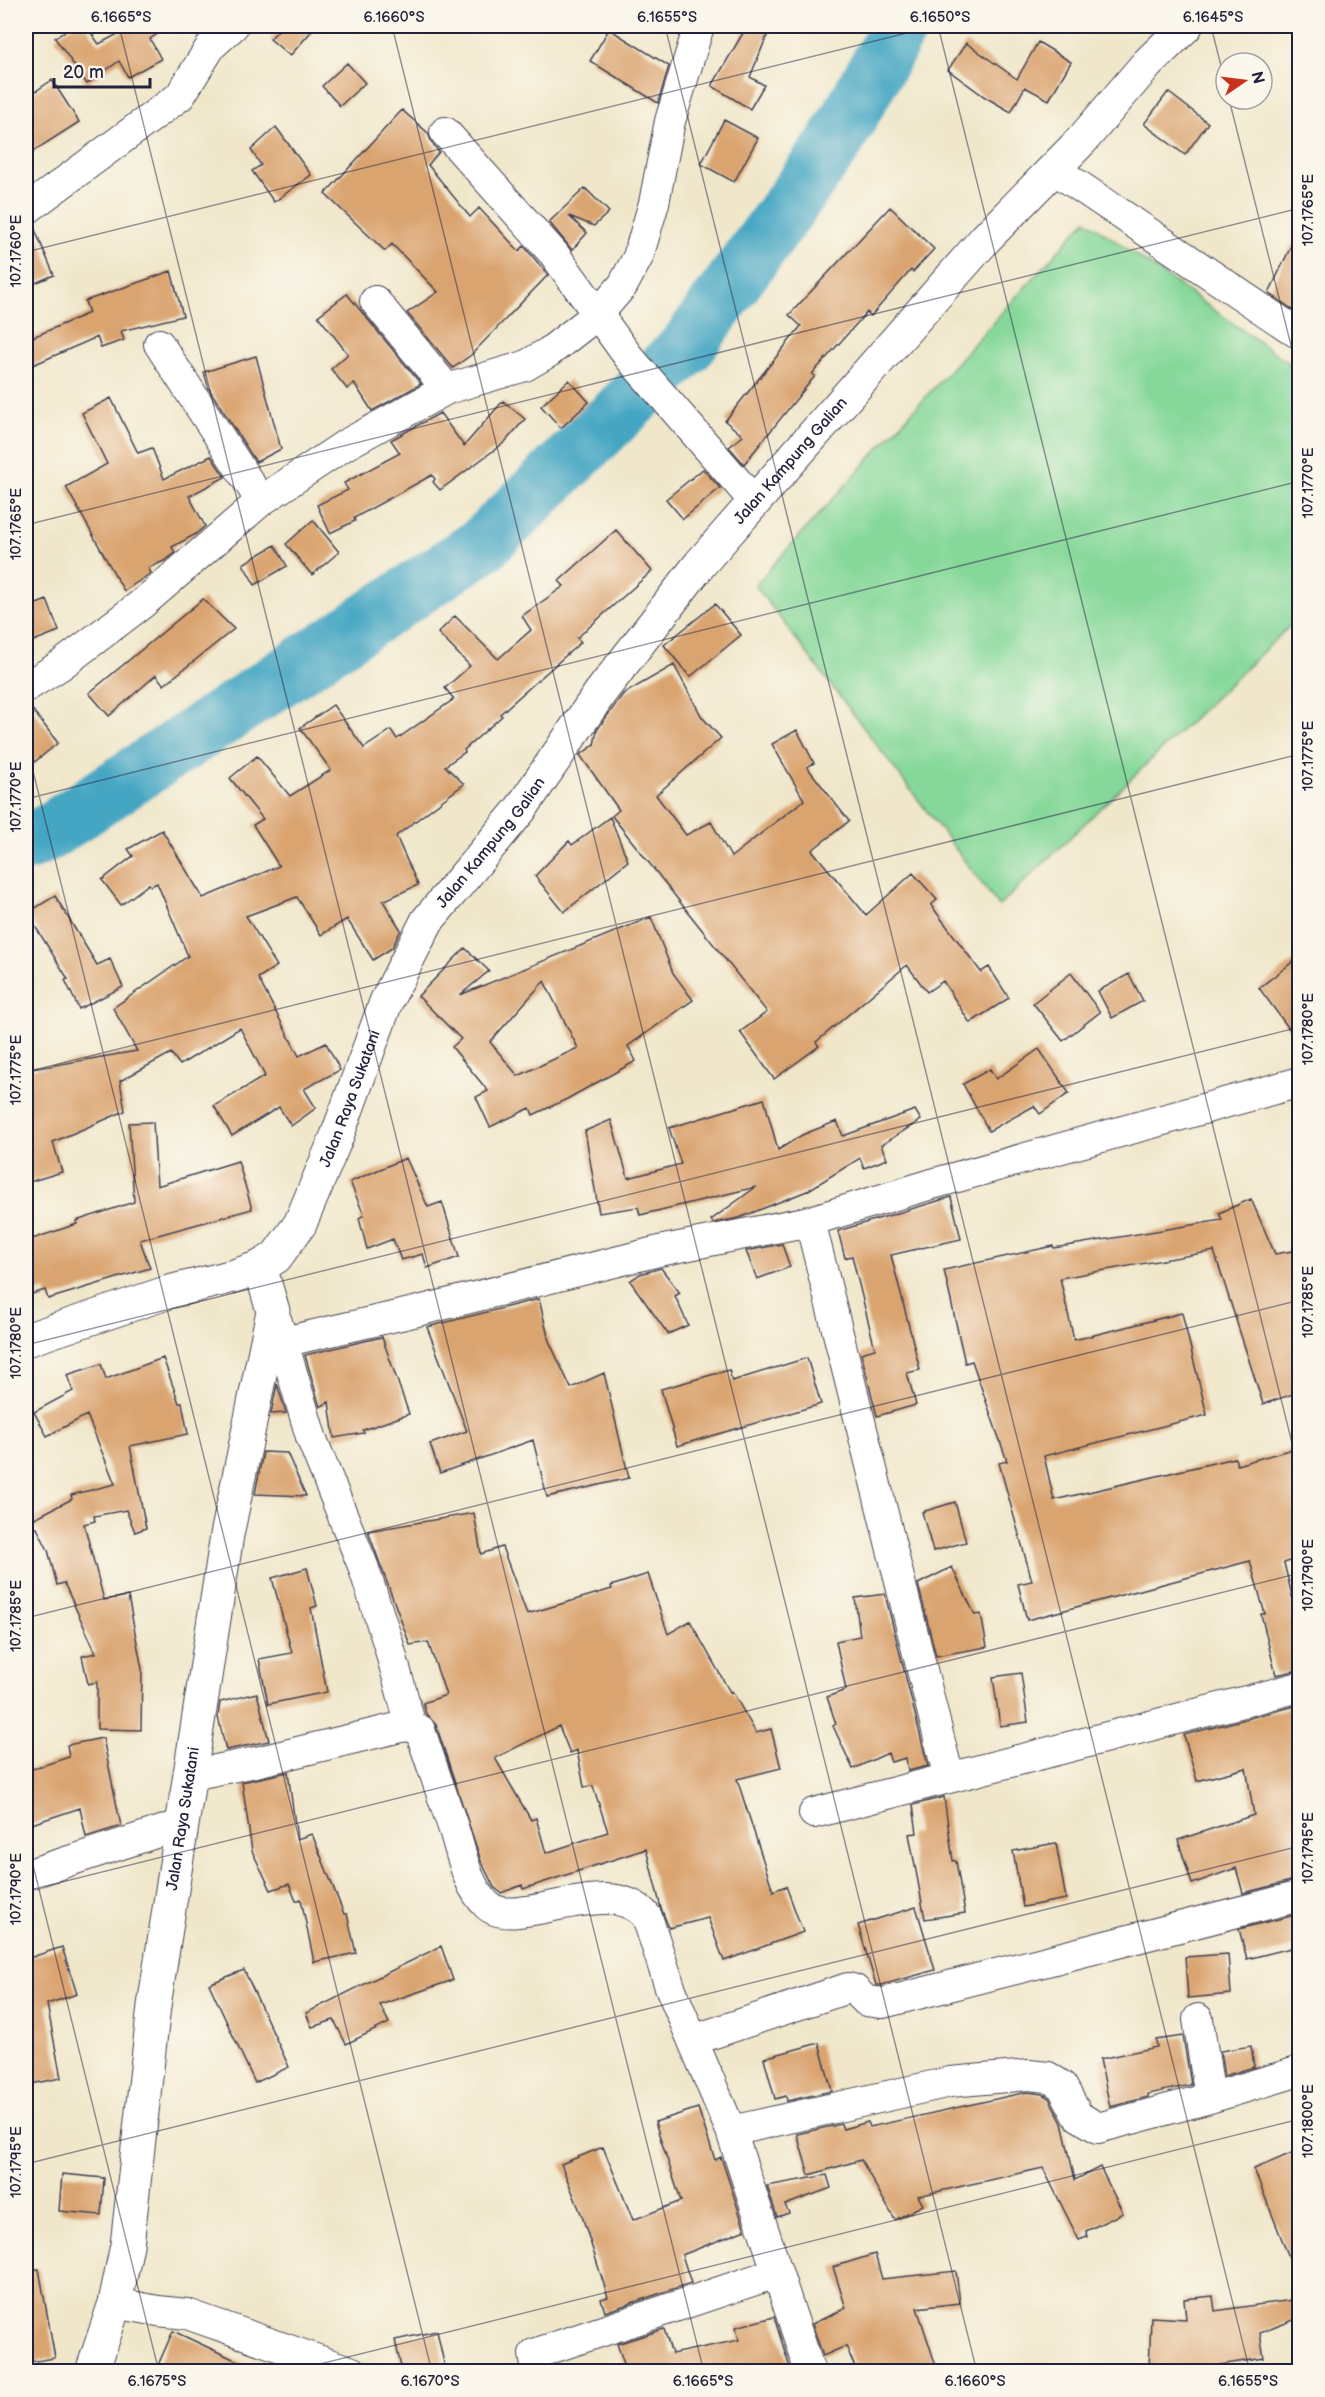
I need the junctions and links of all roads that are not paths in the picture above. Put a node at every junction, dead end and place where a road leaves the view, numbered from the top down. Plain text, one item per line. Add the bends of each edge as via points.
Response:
1 (233, 26) edge
2 (699, 26) edge
3 (1186, 26) edge
4 (205, 35) edge
5 (445, 132) dead end
6 (1053, 169) junction
7 (26, 210) edge
8 (375, 301) dead end
9 (598, 314) junction
10 (1296, 332) dead end
11 (159, 344) dead end
12 (447, 389) junction
13 (753, 500) junction
14 (261, 501) junction
15 (26, 687) edge
16 (427, 921) joint
17 (1299, 1082) edge
18 (810, 1221) junction
19 (260, 1267) junction
20 (273, 1311) junction
21 (26, 1340) edge
22 (283, 1342) junction
23 (1299, 1687) edge
24 (411, 1726) junction
25 (191, 1775) junction
26 (949, 1778) junction
27 (814, 1813) dead end
28 (183, 1824) junction
29 (26, 1875) edge
30 (1299, 1896) edge
31 (1198, 2019) dead end
32 (693, 2040) junction
33 (1299, 2071) edge
34 (1210, 2098) junction
35 (730, 2131) junction
36 (777, 2273) junction
37 (115, 2303) junction
38 (92, 2372) edge
39 (352, 2372) edge
40 (537, 2372) edge
41 (810, 2372) edge

1 - 4 street
2 - 9 street via 670,121 654,203 638,257 623,285
3 - 6 main road, Jalan Kampung Galian
4 - 7 street via 180,96
5 - 9 street via 554,254
6 - 10 street
6 - 13 main road, Jalan Kampung Galian via 986,238
8 - 12 street
9 - 12 street via 525,366
9 - 13 street via 628,356
11 - 14 street
12 - 14 street via 345,445
13 - 16 main road, Jalan Kampung Galian via 600,693 520,810
14 - 15 street via 143,603
16 - 19 main road, Jalan Raya Sukatani via 386,1002 300,1224 276,1257
17 - 18 street
18 - 22 street via 659,1251
18 - 26 street
19 - 20 main road, Jalan Raya Sukatani
19 - 21 main road, Jalan Raya Sukatani via 169,1292
20 - 22 street
20 - 25 main road, Jalan Raya Sukatani via 227,1535
22 - 24 street via 311,1437 363,1566
23 - 26 street
24 - 25 street
24 - 32 street via 420,1730 470,1880 487,1906 511,1914 612,1899 640,1908 647,1917 670,1988
25 - 28 main road, Jalan Raya Sukatani
26 - 27 street
28 - 29 street
28 - 37 main road, Jalan Raya Sukatani via 154,2006 127,2245
30 - 32 street via 883,2003 866,2001 848,1988
31 - 34 street
32 - 35 street
33 - 34 street
34 - 35 street via 1098,2128 1078,2116 1062,2086 1048,2077 1029,2075 950,2082
35 - 36 street
36 - 40 street via 534,2354
36 - 41 street
37 - 38 main road, Jalan Raya Sukatani
37 - 39 street via 187,2314

